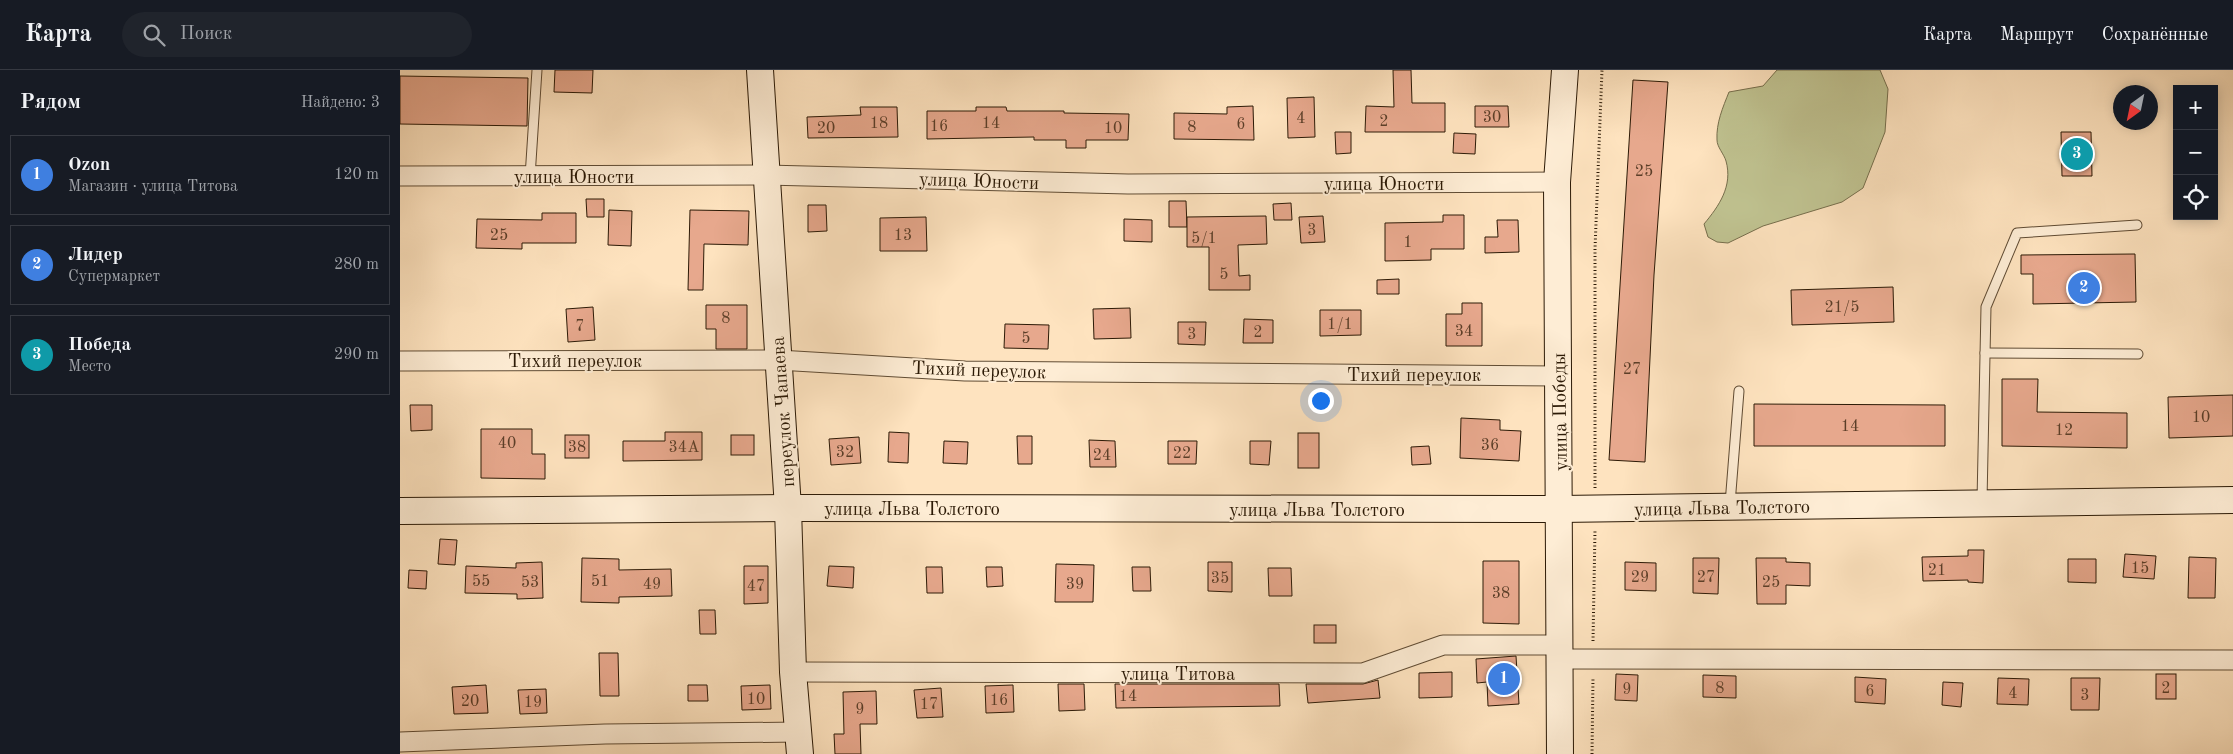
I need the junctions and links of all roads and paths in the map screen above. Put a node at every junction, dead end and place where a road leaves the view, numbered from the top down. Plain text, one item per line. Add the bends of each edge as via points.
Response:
1 (537, 70) edge
2 (760, 70) edge
3 (1565, 70) edge
4 (1602, 70) edge
5 (766, 175) junction
6 (400, 176) edge
7 (530, 177) junction
8 (1557, 182) junction
9 (2137, 225) dead end
10 (1985, 352) junction
11 (2138, 354) dead end
12 (778, 360) junction
13 (400, 361) edge
14 (1559, 376) junction
15 (1738, 391) dead end
16 (2233, 500) edge
17 (1982, 503) junction
18 (1730, 507) junction
19 (788, 508) junction
20 (1560, 509) junction
21 (1595, 509) junction
22 (400, 510) edge
23 (1558, 652) junction
24 (1593, 659) junction
25 (2233, 660) edge
26 (793, 672) junction
27 (400, 742) edge
28 (799, 743) edge
29 (1560, 754) edge
30 (1592, 754) edge

1 - 7 lane
2 - 5 street, переулок Чапаева
3 - 8 street, улица Победы
4 - 21 path via 1595,248
5 - 7 street, улица Юности
5 - 8 street, улица Юности via 1128,184
5 - 12 street, переулок Чапаева
6 - 7 street, улица Юности
8 - 14 street, улица Победы
9 - 10 lane via 2017,233 1986,307
10 - 11 lane
10 - 17 lane
12 - 13 street, Тихий переулок
12 - 14 street, Тихий переулок via 965,371
12 - 19 street, переулок Чапаева
14 - 20 street, улица Победы
15 - 18 lane
16 - 17 street, улица Льва Толстого
17 - 18 street, улица Льва Толстого
18 - 21 street, улица Льва Толстого
19 - 20 street, улица Льва Толстого
19 - 22 street, улица Льва Толстого
19 - 26 street, переулок Чапаева
20 - 21 street, улица Льва Толстого
20 - 23 street, улица Победы
21 - 24 path
23 - 24 street, улица Титова
23 - 26 street, улица Титова via 1444,645 1363,673
23 - 29 street, улица Победы
24 - 25 street, улица Титова
24 - 30 path
26 - 28 street, переулок Чапаева
27 - 28 street via 605,734

